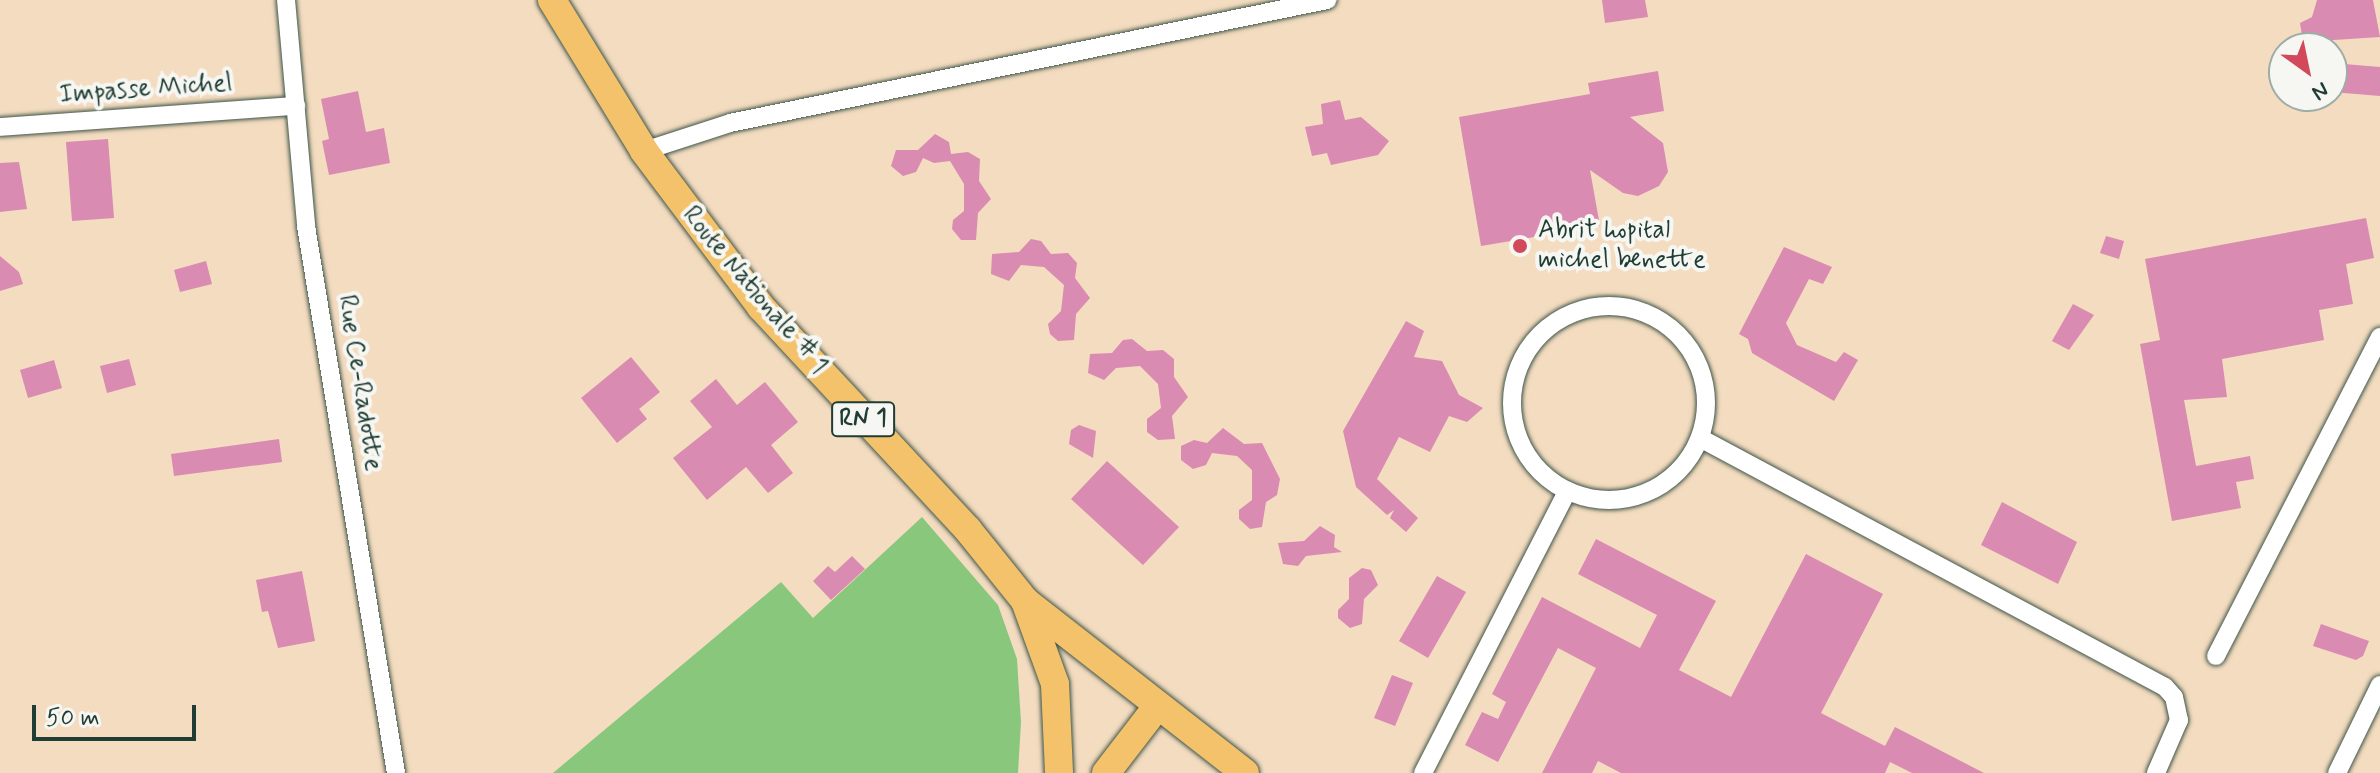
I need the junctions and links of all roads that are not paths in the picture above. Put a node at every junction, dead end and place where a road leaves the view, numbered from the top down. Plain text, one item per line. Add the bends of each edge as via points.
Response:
1 (286, 0) edge
2 (552, 0) edge
3 (1327, 0) edge
4 (296, 106) junction
5 (0, 127) edge
6 (644, 151) junction
7 (2380, 337) edge
8 (1700, 438) junction
9 (1567, 491) junction
10 (1025, 601) junction
11 (2216, 656) dead end
12 (2380, 685) edge
13 (1156, 708) junction
14 (396, 773) edge
15 (1059, 773) edge
16 (1106, 773) edge
17 (1245, 773) edge
18 (1423, 773) edge
19 (2156, 773) edge
20 (2337, 773) edge

1 - 4 street, Rue Ce-Radotte
2 - 6 main road, Route Nationale # 1 / RN 1
3 - 6 street via 746,119
4 - 5 street, Impasse Michel
4 - 14 street, Rue Ce-Radotte via 306,226
6 - 10 main road, Route Nationale # 1 / RN 1 via 761,307 968,530
7 - 11 street
8 - 9 street via 1684,465 1659,486 1630,498 1598,500
8 - 9 street via 1707,406 1703,374 1688,346 1665,323 1625,308 1572,313 1545,330 1524,355 1513,385 1513,417 1522,447 1541,473
8 - 19 street via 2165,687 2174,697 2179,720
9 - 18 street
10 - 13 main road, Route Nationale # 1 / RN 1
10 - 15 main road via 1055,684
12 - 20 street
13 - 16 main road
13 - 17 main road, Route Nationale # 1 / RN 1

